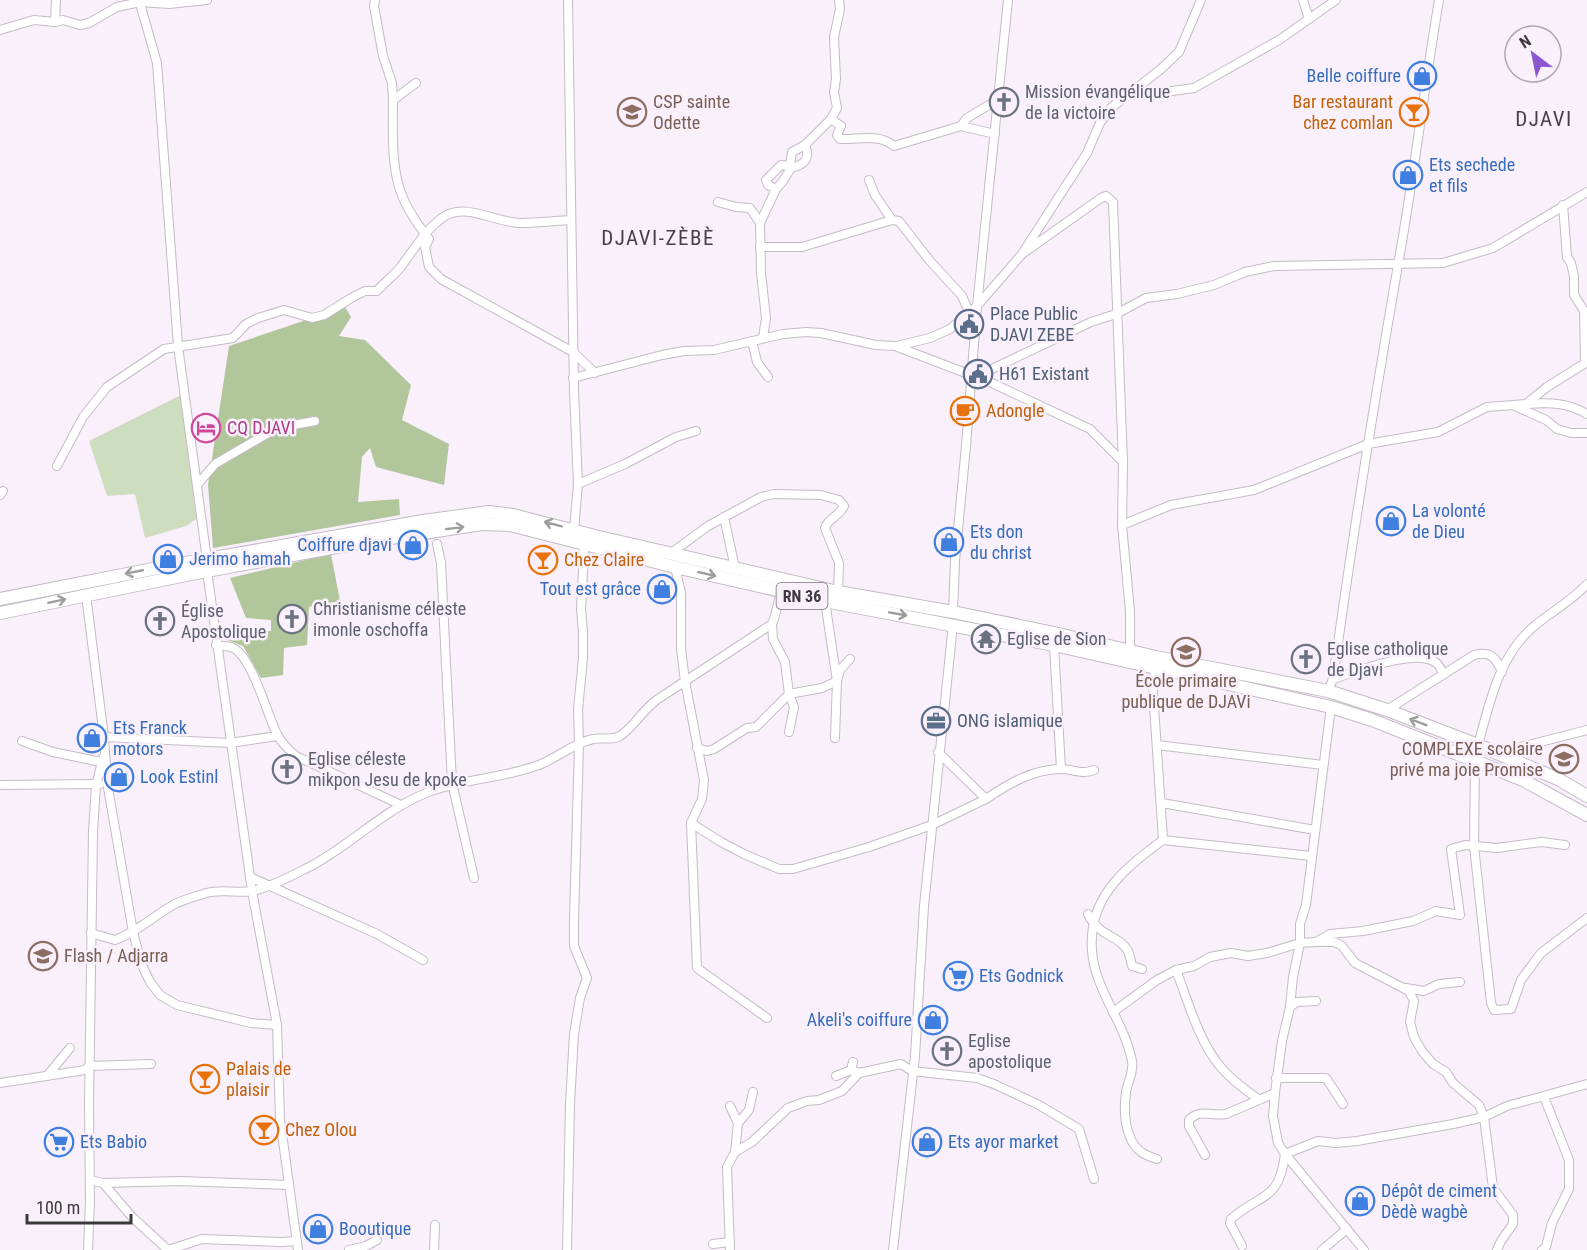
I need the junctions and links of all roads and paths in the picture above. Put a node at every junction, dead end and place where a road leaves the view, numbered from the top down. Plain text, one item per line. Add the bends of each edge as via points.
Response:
1 (56, 0) edge
2 (207, 0) edge
3 (375, 0) edge
4 (568, 0) edge
5 (839, 0) edge
6 (1008, 0) edge
7 (1202, 0) edge
8 (1303, 0) edge
9 (1336, 0) edge
10 (1439, 0) edge
11 (140, 1) edge
12 (1309, 19) junction
13 (55, 22) junction
14 (0, 30) edge
15 (416, 83) dead end
16 (1129, 92) junction
17 (999, 99) junction
18 (393, 100) junction
19 (831, 119) junction
20 (961, 126) junction
21 (995, 134) junction
22 (805, 145) junction
23 (790, 167) junction
24 (869, 180) dead end
25 (776, 189) junction
26 (1587, 193) edge
27 (718, 202) dead end
28 (1563, 205) junction
29 (571, 220) junction
30 (892, 220) junction
31 (760, 223) junction
32 (425, 234) junction
33 (760, 247) junction
34 (1022, 254) junction
35 (1398, 264) junction
36 (977, 306) junction
37 (969, 312) junction
38 (1116, 314) junction
39 (763, 338) junction
40 (752, 341) junction
41 (178, 346) junction
42 (895, 346) junction
43 (573, 352) junction
44 (1586, 362) edge
45 (595, 373) junction
46 (974, 376) junction
47 (768, 377) dead end
48 (573, 378) junction
49 (1526, 404) junction
50 (1514, 406) junction
51 (1587, 414) edge
52 (315, 421) dead end
53 (696, 431) dead end
54 (1587, 434) edge
55 (1368, 444) junction
56 (1123, 462) junction
57 (57, 466) dead end
58 (578, 484) junction
59 (197, 485) junction
60 (724, 517) junction
61 (1122, 525) junction
62 (574, 530) junction
63 (582, 542) junction
64 (437, 544) dead end
65 (671, 553) junction
66 (207, 566) junction
67 (675, 567) junction
68 (735, 568) junction
69 (1587, 584) edge
70 (782, 591) junction
71 (838, 592) junction
72 (86, 595) junction
73 (0, 599) edge
74 (825, 601) junction
75 (0, 613) edge
76 (953, 618) junction
77 (772, 624) junction
78 (216, 645) junction
79 (1054, 645) junction
80 (1130, 652) junction
81 (850, 659) dead end
82 (1155, 668) junction
83 (1502, 672) junction
84 (1443, 674) junction
85 (1332, 679) junction
86 (685, 681) junction
87 (837, 681) junction
88 (1328, 692) junction
89 (789, 694) junction
90 (1331, 707) junction
91 (1387, 710) junction
92 (1587, 730) edge
93 (789, 732) dead end
94 (278, 736) junction
95 (104, 737) junction
96 (835, 738) dead end
97 (22, 741) dead end
98 (230, 743) junction
99 (579, 745) junction
100 (1157, 745) junction
101 (1478, 745) junction
102 (697, 748) junction
103 (938, 752) junction
104 (105, 753) junction
105 (1496, 753) junction
106 (101, 762) junction
107 (1475, 762) junction
108 (1323, 765) junction
109 (1061, 769) junction
110 (1094, 770) dead end
111 (107, 782) junction
112 (452, 783) junction
113 (0, 785) edge
114 (96, 786) junction
115 (1587, 796) edge
116 (986, 799) junction
117 (1162, 802) junction
118 (401, 804) junction
119 (1587, 815) edge
120 (691, 823) junction
121 (932, 825) junction
122 (1315, 830) junction
123 (1163, 840) junction
124 (1565, 845) dead end
125 (1474, 846) junction
126 (1311, 856) junction
127 (250, 877) junction
128 (474, 878) dead end
129 (268, 885) junction
130 (252, 891) junction
131 (1088, 915) dead end
132 (1587, 918) edge
133 (1093, 925) junction
134 (133, 932) junction
135 (91, 933) junction
136 (1316, 942) junction
137 (1300, 943) junction
138 (423, 960) dead end
139 (1142, 969) dead end
140 (1176, 970) junction
141 (1390, 981) junction
142 (1460, 982) dead end
143 (1316, 1001) dead end
144 (1290, 1007) junction
145 (1113, 1012) junction
146 (767, 1018) dead end
147 (277, 1025) junction
148 (70, 1048) dead end
149 (151, 1064) dead end
150 (90, 1066) junction
151 (912, 1071) junction
152 (859, 1073) junction
153 (47, 1076) junction
154 (836, 1076) dead end
155 (1276, 1078) junction
156 (0, 1083) edge
157 (1587, 1084) edge
158 (753, 1092) dead end
159 (1275, 1093) junction
160 (1544, 1097) junction
161 (1258, 1099) junction
162 (1343, 1104) dead end
163 (730, 1106) dead end
164 (1484, 1117) junction
165 (738, 1123) junction
166 (735, 1152) junction
167 (1285, 1154) junction
168 (1205, 1155) dead end
169 (1157, 1159) dead end
170 (1094, 1179) dead end
171 (90, 1180) junction
172 (103, 1184) junction
173 (288, 1185) junction
174 (435, 1225) dead end
175 (1347, 1229) junction
176 (377, 1240) dead end
177 (297, 1241) junction
178 (713, 1244) dead end
179 (730, 1246) edge
180 (1242, 1246) dead end
181 (88, 1250) edge
182 (168, 1250) edge
183 (298, 1250) edge
184 (349, 1250) edge
185 (434, 1250) edge
186 (567, 1250) edge
187 (893, 1250) edge
188 (1322, 1250) edge
189 (1364, 1250) edge
190 (1497, 1250) edge
191 (1542, 1250) edge

1 - 13 street
2 - 11 street via 169,4
3 - 18 street
4 - 29 street
5 - 19 street via 834,37 837,108
6 - 17 street
7 - 16 street via 1179,52
8 - 12 street
9 - 12 street
10 - 35 street
11 - 13 street via 117,7 89,23
11 - 41 street via 157,63
12 - 16 street via 1194,88
13 - 14 street via 34,20
15 - 18 street
16 - 34 street via 1100,123 1087,153
17 - 20 street via 967,118
17 - 21 street
18 - 32 street via 400,190
19 - 20 street via 841,126 837,135 840,139 880,138 894,146
19 - 22 street
20 - 21 street
21 - 36 street
22 - 23 street via 792,152
22 - 23 street via 807,160
23 - 25 street
23 - 25 street via 781,165 766,180
24 - 30 street
25 - 31 street
26 - 28 street
27 - 31 street via 750,208
28 - 35 street via 1493,248 1443,263
28 - 44 street via 1567,257 1575,276 1574,295 1584,310
29 - 32 street via 521,223 455,212
29 - 43 street
30 - 33 street via 802,247
30 - 37 street via 899,221 962,296
31 - 33 street
32 - 41 street via 377,291 365,291 324,315 312,318 284,310 246,324 233,338
32 - 43 street via 429,241 425,256 434,274
33 - 39 street via 766,318
34 - 36 street
34 - 38 street via 1101,198 1110,198
35 - 38 street via 1257,269 1214,285 1146,298
35 - 55 street
36 - 37 street
36 - 46 street
37 - 42 street via 950,329
38 - 46 street
38 - 56 street
39 - 40 street
39 - 42 street via 814,333
40 - 45 street via 714,350 662,355
40 - 47 street via 757,362
41 - 57 street via 164,349 107,387 83,417
41 - 59 street
42 - 46 street
43 - 45 street
43 - 48 street
44 - 49 street
45 - 48 street
46 - 56 street via 1090,429
46 - 76 street
48 - 58 street
49 - 50 street
49 - 51 street via 1565,404
50 - 54 street via 1570,434
50 - 55 street via 1487,407 1438,432
52 - 59 street via 277,428 215,464
53 - 58 street
55 - 61 street via 1264,487 1171,505
55 - 85 street
56 - 61 street
58 - 62 street
59 - 66 street
60 - 65 street
60 - 68 street
60 - 71 street via 774,494 821,495 839,500 844,506 842,511 825,528 839,564
61 - 80 street
62 - 65 main road, RN 36
62 -> 66 main road, RN 36 via 513,514 489,512 423,521
66 -> 63 main road, RN 36 via 482,524 510,525
63 - 67 main road, RN 36
63 - 99 street
64 - 112 street
65 - 68 main road, RN 36
66 - 72 main road, RN 36
66 -> 73 main road, RN 36 via 86,581
66 - 78 street
67 -> 70 main road, RN 36
67 - 86 street via 681,593
68 - 71 main road, RN 36
69 - 83 street via 1531,628 1508,657
70 - 74 main road, RN 36
70 - 77 street
71 - 76 main road, RN 36
75 -> 72 main road, RN 36
72 - 95 street
74 -> 76 main road, RN 36
74 - 87 street
76 - 79 main road, RN 36
76 - 80 main road, RN 36 via 1054,633
76 - 103 street
77 - 86 street
77 - 89 street via 773,639 785,662
78 - 94 street via 232,647 240,653
78 - 98 street
79 - 82 main road, RN 36
79 - 109 street
80 - 88 main road, RN 36
81 - 87 street via 840,670
82 - 90 main road, RN 36
82 - 100 street
83 - 84 street via 1491,654 1484,652
83 - 101 street
84 - 85 street via 1438,663 1409,658
84 - 91 street
85 - 88 street
86 - 99 street via 646,707 620,736 592,739
86 - 102 street
87 - 89 street
87 - 96 street
88 - 91 main road, RN 36
89 - 93 street via 794,707
89 - 102 street via 756,727 747,728 714,749
90 - 107 main road, RN 36
90 - 108 street
101 -> 91 main road, RN 36
92 - 105 street
94 - 98 street
94 - 118 street via 296,756
95 - 98 street
95 - 104 street
97 - 106 street
98 - 127 street
99 - 112 street via 529,768 484,780
99 - 186 street via 574,946 587,978 574,1034
100 - 108 street
100 - 117 street
101 - 105 main road, RN 36
102 - 120 street via 704,789
103 - 116 street
103 - 121 street
104 - 106 street
104 - 111 street
105 - 115 main road, RN 36
106 - 114 street
107 - 119 main road, RN 36 via 1523,780
107 - 125 street
108 - 122 street
109 - 110 street via 1086,773
109 - 116 street via 1024,777
111 - 114 street
111 - 134 street
112 - 118 street
112 - 128 street
113 - 114 street
114 - 135 street
116 - 121 street
117 - 122 street
117 - 123 street
118 - 129 street via 319,861
120 - 121 street via 721,843 779,869 793,869
120 - 146 street via 697,969
121 - 151 street
122 - 126 street
123 - 126 street
123 - 133 street via 1111,885
124 - 125 street via 1541,842 1497,848
125 - 132 street via 1494,1010 1511,1009 1521,980 1541,953
125 - 136 street via 1450,849 1460,915 1437,911 1413,921 1329,934
126 - 137 street
127 - 129 street
127 - 130 street
129 - 130 street
129 - 138 street via 378,934
130 - 134 street via 211,891 175,904
130 - 147 street
131 - 133 street
133 - 139 street via 1119,941 1127,949 1132,966
133 - 145 street via 1093,963
134 - 135 street via 115,940
134 - 147 street via 150,982 166,1000 220,1017
135 - 150 street
136 - 137 street
136 - 141 street via 1335,942 1356,963
137 - 140 street via 1248,956 1232,953 1210,957
137 - 144 street
140 - 145 street
140 - 161 street via 1203,1038 1219,1065
141 - 142 street via 1424,991 1439,984
141 - 164 street via 1412,995 1410,1022 1422,1051 1474,1099
143 - 144 street via 1297,1002
144 - 155 street
145 - 169 street via 1133,1064 1126,1092 1126,1125 1139,1151
147 - 173 street via 280,1119
148 - 153 street
149 - 150 street
150 - 153 street
150 - 171 street
151 - 152 street via 901,1064
151 - 170 street via 977,1078 1049,1111 1079,1129
151 - 187 street
152 - 154 street via 852,1066
152 - 166 street via 842,1091 788,1108 752,1142
153 - 156 street
155 - 159 street
155 - 162 street via 1326,1078
157 - 160 street
158 - 165 street via 749,1110
159 - 161 street
159 - 167 street via 1278,1143
160 - 164 street
160 - 191 street via 1569,1160 1569,1189
161 - 168 street via 1226,1114 1195,1114 1189,1120
163 - 165 street
164 - 167 street via 1383,1138 1318,1141
164 - 190 street via 1493,1188 1513,1215 1514,1224
165 - 166 street
166 - 179 street via 727,1167
167 - 175 street
167 - 180 street via 1279,1183 1231,1219
171 - 172 street
171 - 181 street
172 - 173 street via 179,1181
172 - 182 street
173 - 177 street
174 - 185 street
175 - 188 street
175 - 189 street
176 - 184 street
177 - 182 street via 202,1239
177 - 183 street
178 - 179 street

